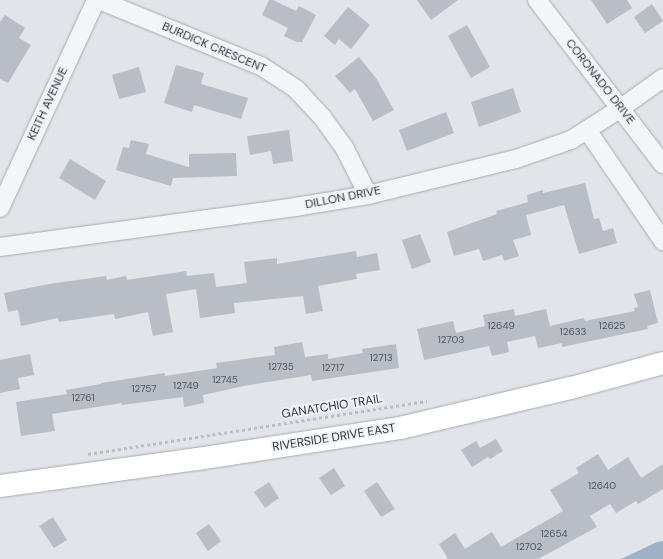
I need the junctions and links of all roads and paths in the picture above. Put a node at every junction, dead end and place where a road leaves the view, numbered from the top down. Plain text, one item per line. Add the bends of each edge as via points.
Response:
1 (97, 0) edge
2 (537, 0) edge
3 (663, 78) edge
4 (621, 108) junction
5 (587, 130) junction
6 (663, 164) edge
7 (368, 195) junction
8 (0, 208) edge
9 (663, 241) edge
10 (0, 247) edge
11 (663, 363) edge
12 (431, 401) dead end
13 (87, 454) dead end
14 (2, 482) edge

1 - 7 street, BURDICK CRESCENT via 261,66 296,89 322,117 344,149
1 - 8 street, KEITH AVENUE
2 - 4 street, CORONADO DRIVE
3 - 4 street, DILLON DRIVE
4 - 5 street, DILLON DRIVE
4 - 6 street, CORONADO DRIVE
5 - 7 street, DILLON DRIVE via 571,140 516,160
5 - 9 street
7 - 10 street, DILLON DRIVE
11 - 14 main road, RIVERSIDE DRIVE EAST via 571,388 400,428
12 - 13 path, GANATCHIO TRAIL

